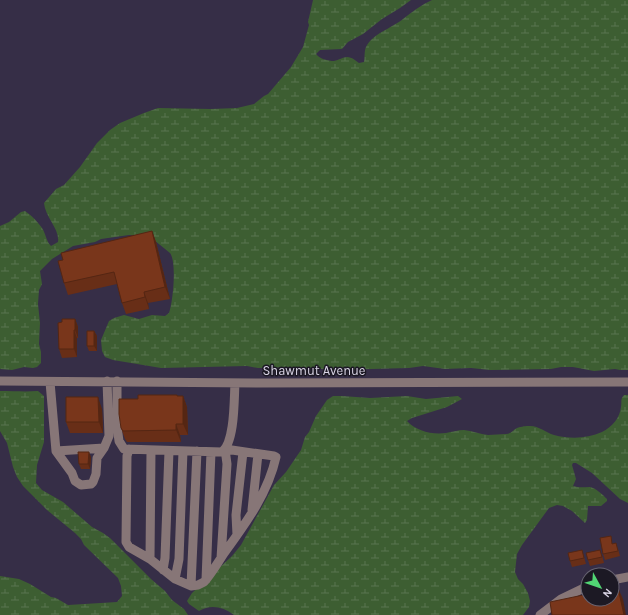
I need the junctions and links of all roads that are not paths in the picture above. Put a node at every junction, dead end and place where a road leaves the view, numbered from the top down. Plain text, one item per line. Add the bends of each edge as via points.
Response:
1 (0, 381) edge
2 (107, 381) junction
3 (50, 382) junction
4 (117, 382) junction
5 (628, 382) edge
6 (235, 383) junction
7 (104, 448) junction
8 (129, 449) junction
9 (151, 450) junction
10 (225, 450) junction
11 (56, 451) junction
12 (169, 451) junction
13 (184, 451) junction
14 (197, 451) junction
15 (211, 452) junction
16 (243, 452) junction
17 (258, 454) junction
18 (251, 514) junction
19 (237, 536) junction
20 (221, 558) junction
21 (150, 559) junction
22 (163, 570) junction
23 (176, 579) junction
24 (206, 580) junction
25 (191, 586) junction
26 (580, 589) edge
27 (549, 612) edge
28 (540, 615) edge

1 - 3 street, Shawmut Avenue
2 - 3 street, Shawmut Avenue
2 - 4 street, Shawmut Avenue
2 - 7 street via 109,436
3 - 11 street
4 - 6 street, Shawmut Avenue
4 - 8 street via 119,441 124,449
5 - 6 street, Shawmut Avenue
6 - 10 street via 230,436
7 - 11 street
7 - 11 street via 97,458 93,482 82,485 75,481
8 - 9 street
8 - 21 street via 126,456 126,542 129,547
9 - 12 street
9 - 21 street
10 - 15 street
10 - 16 street
10 - 20 street via 227,464
12 - 13 street
12 - 22 street
13 - 14 street
13 - 23 street
14 - 15 street
14 - 25 street
15 - 24 street
16 - 17 street
16 - 19 street via 236,515
17 - 18 street
17 - 18 street via 276,457 262,494
18 - 19 street
19 - 20 street
20 - 24 street
21 - 22 street
22 - 23 street
23 - 25 street
24 - 25 street
26 - 27 street via 567,595
27 - 28 street

